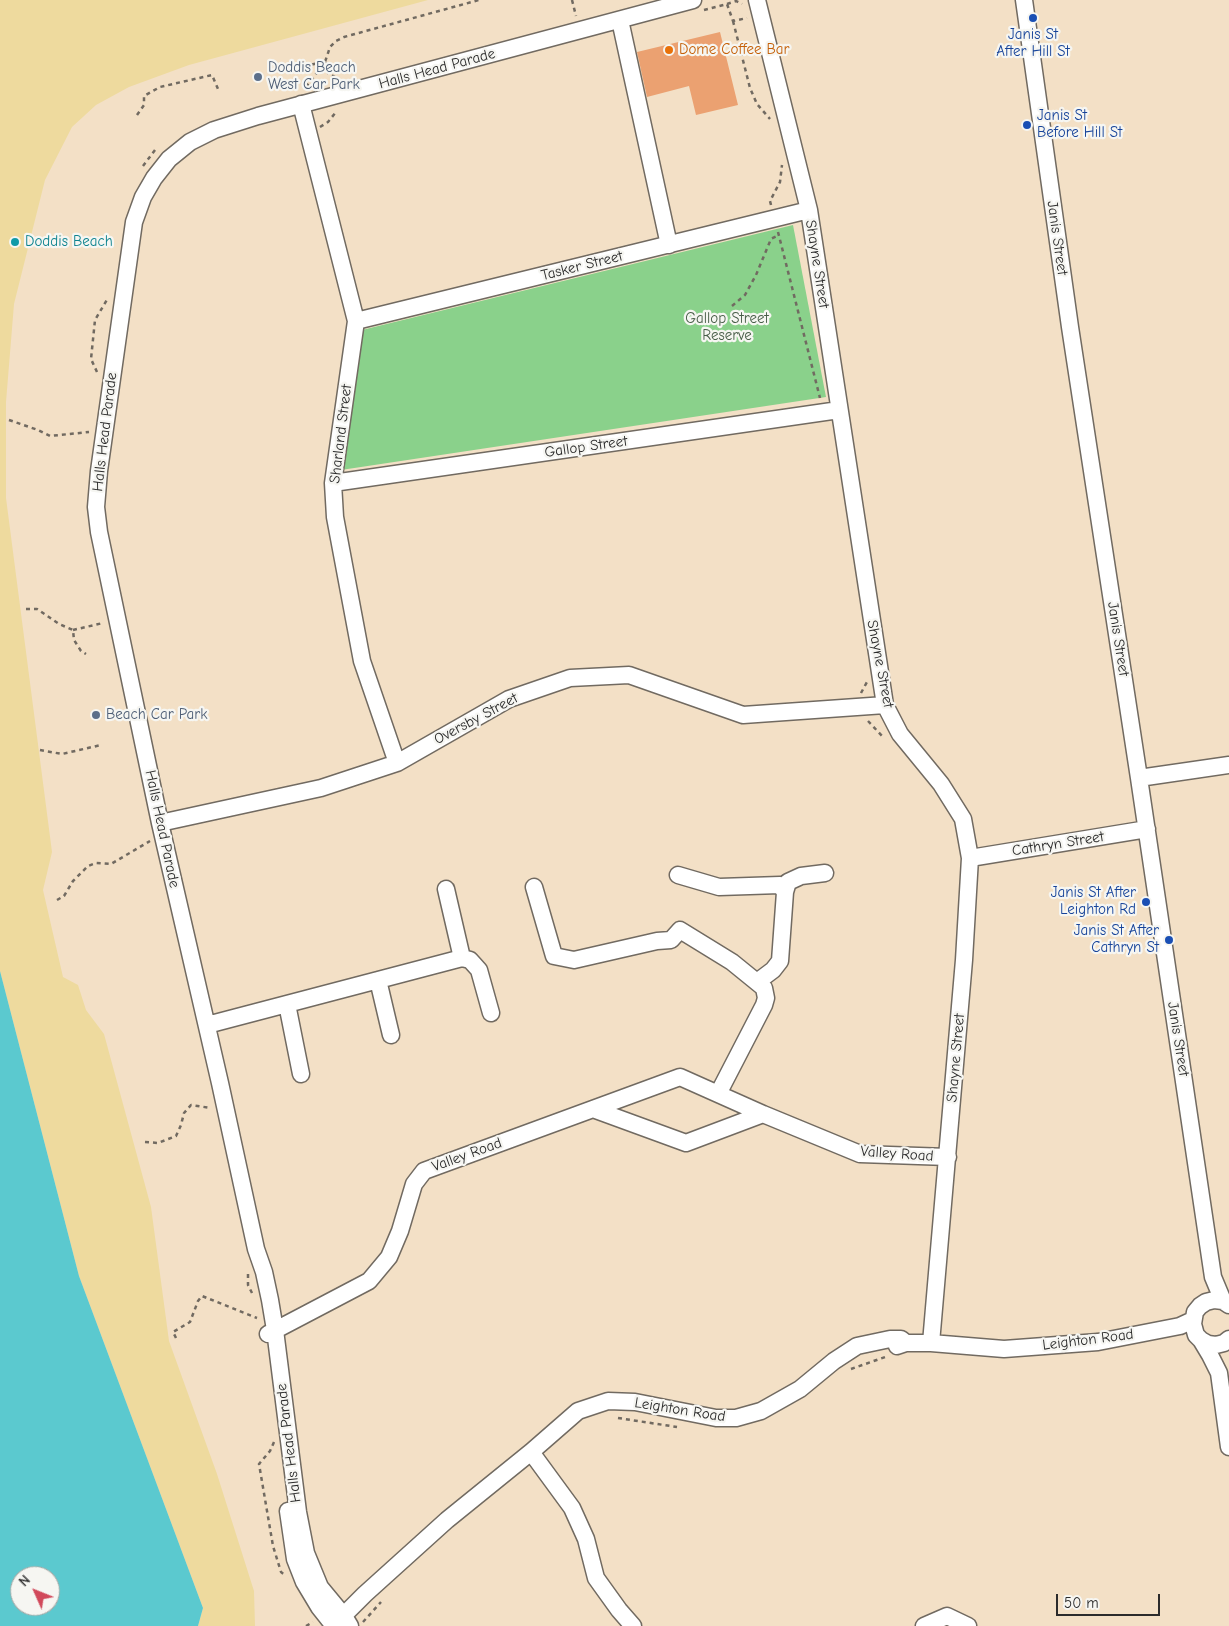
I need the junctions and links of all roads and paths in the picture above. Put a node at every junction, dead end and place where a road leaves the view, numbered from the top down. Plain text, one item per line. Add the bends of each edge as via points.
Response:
1 (479, 0) edge
2 (693, 0) edge
3 (1024, 0) edge
4 (728, 4) dead end
5 (749, 5) edge
6 (750, 17) dead end
7 (620, 20) junction
8 (733, 22) dead end
9 (296, 68) dead end
10 (218, 89) dead end
11 (301, 104) junction
12 (337, 110) dead end
13 (137, 115) dead end
14 (770, 120) dead end
15 (308, 131) junction
16 (782, 162) dead end
17 (809, 210) junction
18 (774, 218) junction
19 (778, 235) junction
20 (669, 245) junction
21 (732, 306) dead end
22 (356, 321) junction
23 (839, 410) junction
24 (822, 412) junction
25 (9, 420) dead end
26 (88, 432) dead end
27 (333, 483) junction
28 (26, 609) dead end
29 (103, 623) dead end
30 (73, 630) junction
31 (86, 654) dead end
32 (870, 676) dead end
33 (885, 705) junction
34 (862, 708) junction
35 (884, 738) dead end
36 (101, 745) dead end
37 (40, 750) dead end
38 (396, 763) junction
39 (1229, 765) edge
40 (1139, 778) junction
41 (160, 823) junction
42 (1146, 830) junction
43 (153, 839) dead end
44 (970, 858) junction
45 (826, 873) dead end
46 (678, 875) dead end
47 (534, 886) dead end
48 (446, 888) dead end
49 (785, 892) junction
50 (57, 900) dead end
51 (462, 958) junction
52 (378, 980) junction
53 (757, 982) junction
54 (287, 1004) junction
55 (491, 1012) dead end
56 (207, 1025) junction
57 (391, 1035) dead end
58 (301, 1074) dead end
59 (718, 1094) junction
60 (593, 1108) junction
61 (214, 1109) dead end
62 (763, 1114) junction
63 (145, 1142) dead end
64 (948, 1157) junction
65 (1213, 1277) junction
66 (1206, 1302) junction
67 (1226, 1303) edge
68 (257, 1318) dead end
69 (1192, 1330) junction
70 (272, 1332) junction
71 (176, 1338) dead end
72 (1228, 1340) edge
73 (931, 1342) junction
74 (890, 1356) dead end
75 (850, 1370) dead end
76 (1219, 1373) junction
77 (614, 1417) dead end
78 (679, 1427) dead end
79 (1229, 1447) edge
80 (531, 1452) junction
81 (382, 1600) dead end
82 (341, 1624) edge
83 (362, 1626) edge
84 (633, 1626) edge
85 (924, 1626) edge
86 (968, 1626) edge

1 - 9 path via 344,37 330,47 324,62
2 - 7 street, Halls Head Parade
3 - 40 street, Janis Street
4 - 5 path via 736,1
5 - 6 path
5 - 17 street, Shayne Street
7 - 11 street, Halls Head Parade
7 - 20 street
8 - 14 path via 750,88 757,104
10 - 13 path via 212,76 160,87 144,96 144,105
11 - 15 street, Sharland Street
11 - 41 street, Halls Head Parade via 214,130 190,142 154,178 134,222 104,427 96,507 118,630
12 - 15 path via 328,122
15 - 22 street, Sharland Street
16 - 18 path via 780,182 770,201
17 - 18 street, Tasker Street
17 - 23 street, Shayne Street
18 - 19 path
18 - 20 street, Tasker Street
19 - 21 path via 771,239 745,295
19 - 24 path
20 - 22 street, Tasker Street
22 - 27 street, Sharland Street
23 - 24 street, Gallop Street
23 - 33 street, Shayne Street
24 - 27 street, Gallop Street
25 - 26 path via 50,436
27 - 38 street, Sharland Street via 335,517 362,661
28 - 30 path via 37,609
29 - 30 path
30 - 31 path via 74,640
32 - 34 path via 861,693
33 - 34 street, Oversby Street
33 - 44 street, Shayne Street via 900,734 941,784 963,819
34 - 35 path via 864,717
34 - 38 street, Oversby Street via 743,715 629,675 570,678 509,699
36 - 37 path via 62,754
38 - 41 street, Oversby Street via 321,788
39 - 40 street
40 - 42 street, Janis Street
41 - 56 street, Halls Head Parade
42 - 44 street, Cathryn Street
42 - 65 street, Janis Street
43 - 50 path via 110,864 88,866
44 - 64 street, Shayne Street
45 - 49 street via 801,876 788,882
46 - 49 street via 719,887 780,885
47 - 53 street via 554,956 574,960 670,940 680,930 732,962
48 - 51 street
49 - 53 street via 780,961
51 - 52 street
51 - 55 street via 470,960 479,970
52 - 54 street
52 - 57 street
53 - 59 street via 764,988 764,1005
54 - 56 street
54 - 58 street
56 - 70 street, Halls Head Parade via 256,1249 264,1272
59 - 60 street, Valley Road via 680,1077
59 - 62 street, Valley Road
60 - 62 street via 686,1143
60 - 70 street, Valley Road via 424,1170 414,1184 389,1257 369,1281
61 - 63 path via 191,1105 184,1113 176,1136 158,1143
62 - 64 street, Valley Road via 860,1154
64 - 73 street, Shayne Street
65 - 66 street, Janis Street
65 - 67 street, Janis Street
66 - 67 street
66 - 69 street via 1195,1312
68 - 71 path via 202,1296 190,1322 173,1332
69 - 72 street, Leighton Road via 1208,1344 1216,1345
69 - 73 street, Leighton Road via 1004,1349
69 - 76 street
70 - 82 street, Halls Head Parade via 306,1553
72 - 76 street
73 - 80 street, Leighton Road via 906,1343 863,1353 808,1393 766,1418 722,1426 598,1411 559,1427
74 - 75 path
76 - 79 street
77 - 78 path
80 - 82 street, Leighton Road via 447,1520 365,1594
80 - 84 street via 572,1508 586,1539 596,1578
81 - 83 path
85 - 86 street via 947,1616

